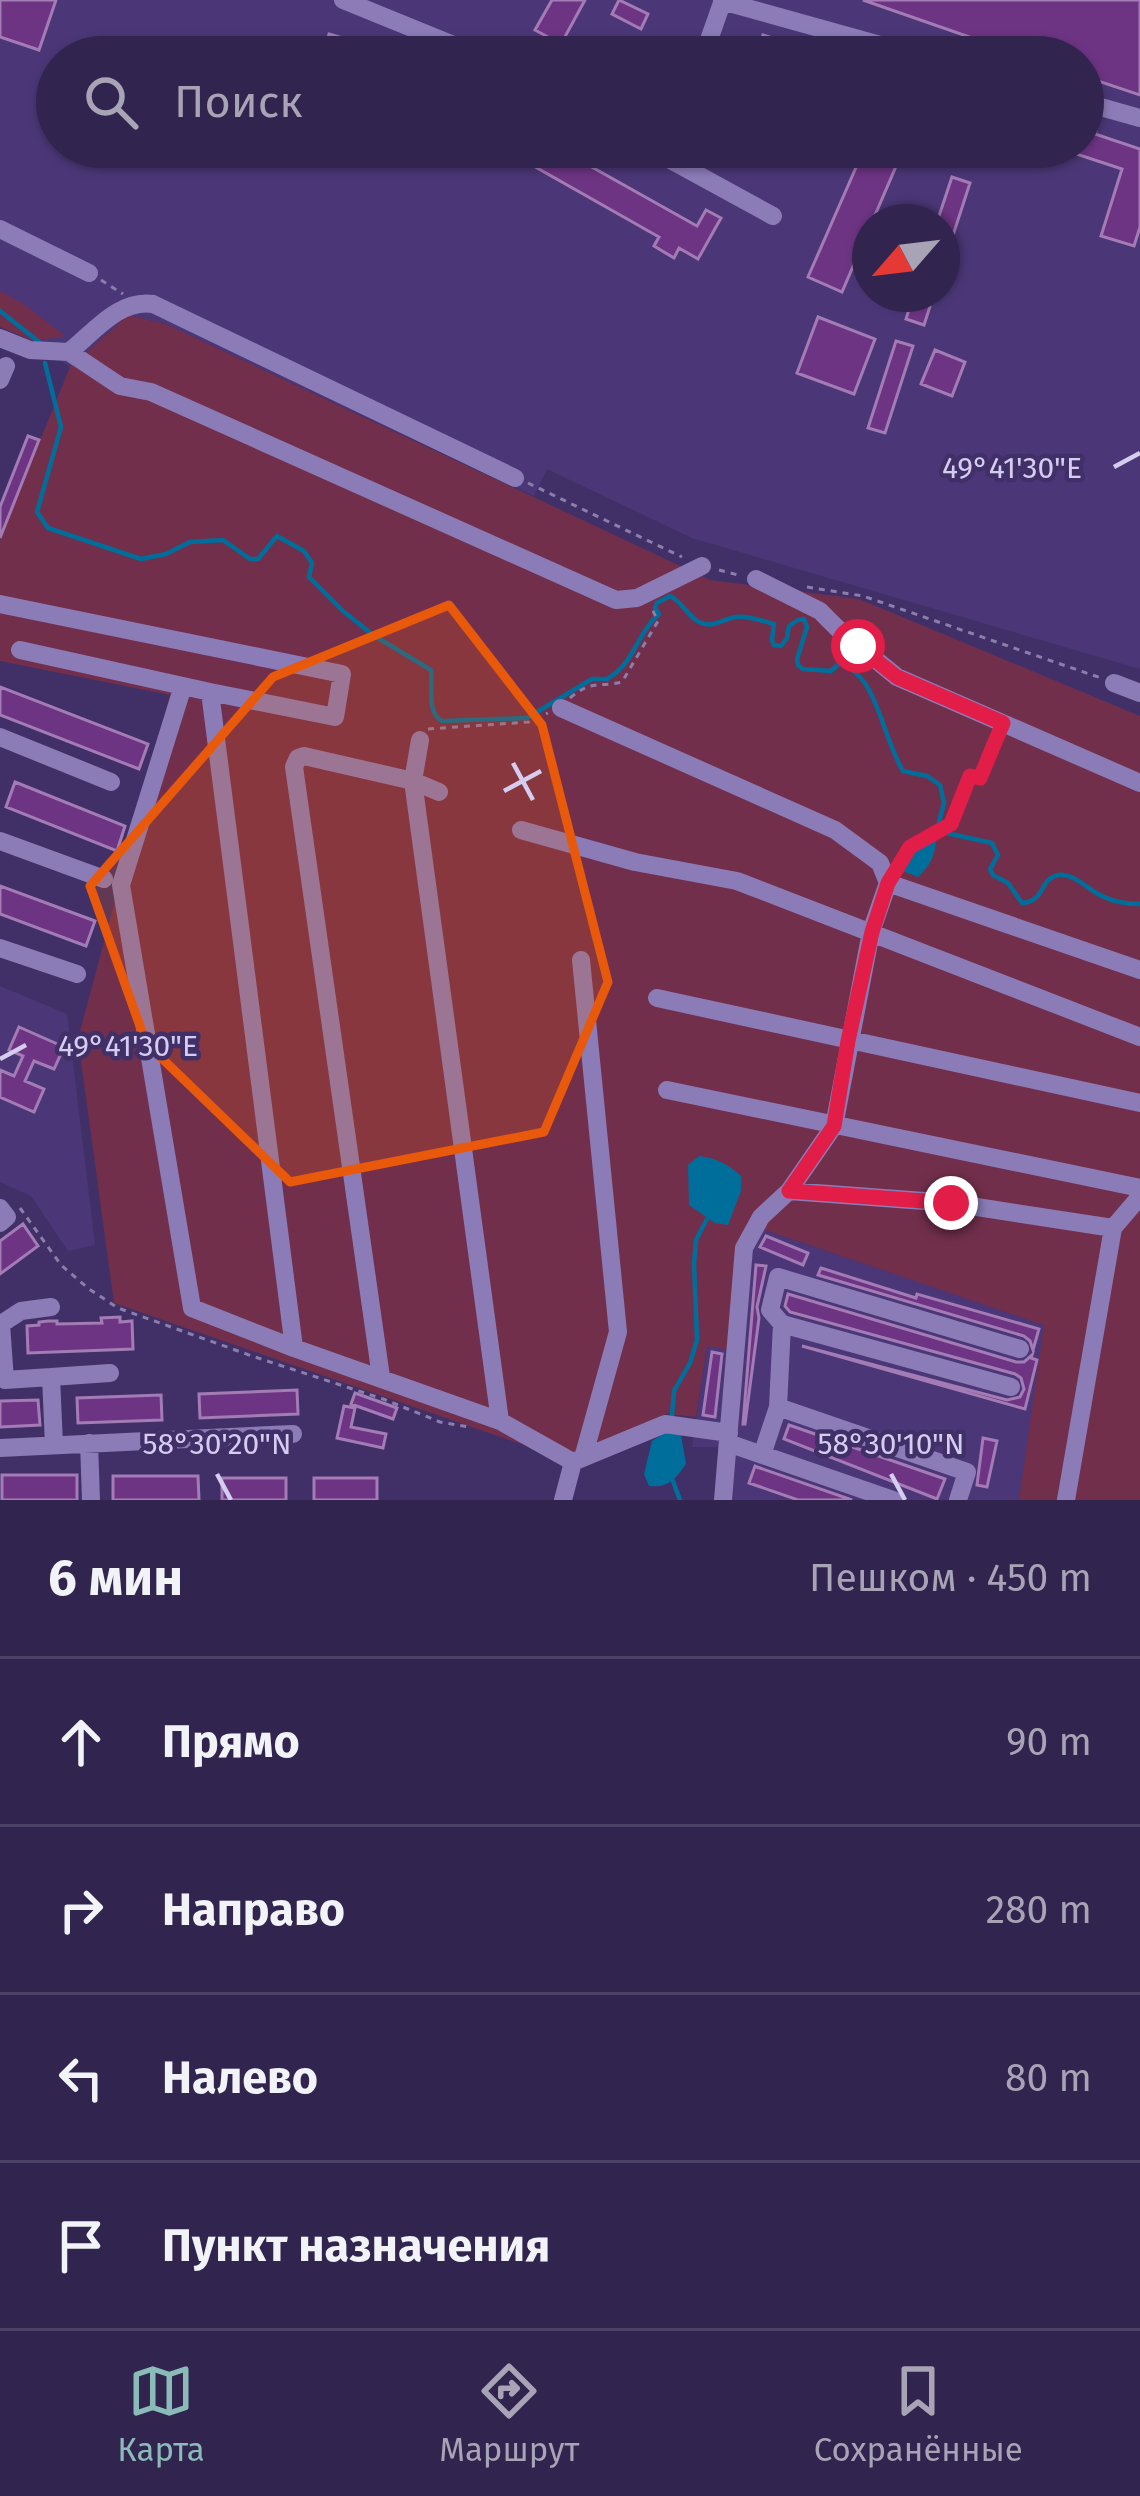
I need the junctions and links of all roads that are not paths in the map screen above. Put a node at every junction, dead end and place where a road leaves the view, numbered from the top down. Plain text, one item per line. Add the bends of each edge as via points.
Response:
1 (343, 0) edge
2 (722, 0) edge
3 (431, 36) edge
4 (711, 36) edge
5 (849, 36) edge
6 (1104, 108) edge
7 (1140, 118) edge
8 (695, 168) edge
9 (773, 216) dead end
10 (0, 229) edge
11 (89, 273) road end
12 (0, 338) edge
13 (69, 352) junction
14 (515, 478) road end
15 (702, 566) road end
16 (756, 579) road end
17 (0, 604) edge
18 (20, 650) dead end
19 (1114, 683) road end
20 (183, 686) junction
21 (210, 692) junction
22 (1140, 693) edge
23 (561, 707) dead end
24 (0, 737) edge
25 (420, 740) dead end
26 (413, 781) junction
27 (111, 782) dead end
28 (1140, 783) edge
29 (440, 792) dead end
30 (521, 830) dead end
31 (0, 841) edge
32 (104, 879) dead end
33 (888, 883) junction
34 (872, 932) junction
35 (0, 948) edge
36 (581, 960) dead end
37 (1140, 970) edge
38 (77, 974) dead end
39 (657, 998) dead end
40 (1140, 1037) edge
41 (848, 1041) junction
42 (667, 1090) dead end
43 (1140, 1103) edge
44 (834, 1126) junction
45 (1140, 1190) edge
46 (789, 1191) junction
47 (0, 1208) edge
48 (0, 1223) edge
49 (1113, 1228) junction
50 (51, 1307) dead end
51 (782, 1324) junction
52 (294, 1348) junction
53 (1020, 1349) dead end
54 (110, 1373) dead end
55 (51, 1377) junction
56 (381, 1377) junction
57 (1011, 1387) dead end
58 (778, 1407) junction
59 (500, 1421) junction
60 (293, 1434) dead end
61 (728, 1438) junction
62 (89, 1443) junction
63 (54, 1445) junction
64 (0, 1448) edge
65 (761, 1455) junction
66 (578, 1460) junction
67 (729, 1498) edge
68 (91, 1500) edge
69 (563, 1500) edge
70 (892, 1500) edge
71 (958, 1500) edge
72 (1066, 1500) edge

1 - 3 street
2 - 4 street
2 - 5 street
6 - 7 street
8 - 9 street
10 - 11 street
12 - 13 street
13 - 14 street via 125,307 153,304
13 - 15 street via 120,386 152,392 616,600
16 - 28 street via 820,611 897,677
17 - 21 street via 342,674 334,717
18 - 20 street
19 - 22 street
20 - 21 street
20 - 52 street via 122,885 192,1308
21 - 52 street
23 - 33 street via 835,830 880,863
24 - 27 street
25 - 26 street
26 - 29 street
26 - 56 street via 304,756 294,767
26 - 59 street
30 - 34 street via 737,881
31 - 32 street
33 - 34 street
33 - 37 street
34 - 40 street
34 - 41 street
35 - 38 street
36 - 66 street via 618,1332
39 - 41 street
41 - 43 street
41 - 44 street
42 - 44 street
44 - 45 street
44 - 46 street
45 - 49 street
46 - 49 street via 951,1203
46 - 61 street via 744,1248
47 - 48 street via 7,1217
49 - 72 street
50 - 55 street via 1,1324 5,1380
51 - 53 street via 770,1310 778,1277
51 - 57 street
51 - 58 street
52 - 56 street
54 - 55 street
55 - 63 street
56 - 59 street
58 - 65 street
58 - 71 street via 968,1472
59 - 66 street
60 - 62 street
61 - 65 street
61 - 66 street via 665,1424
61 - 67 street
62 - 63 street
62 - 68 street
63 - 64 street
65 - 70 street
66 - 69 street

